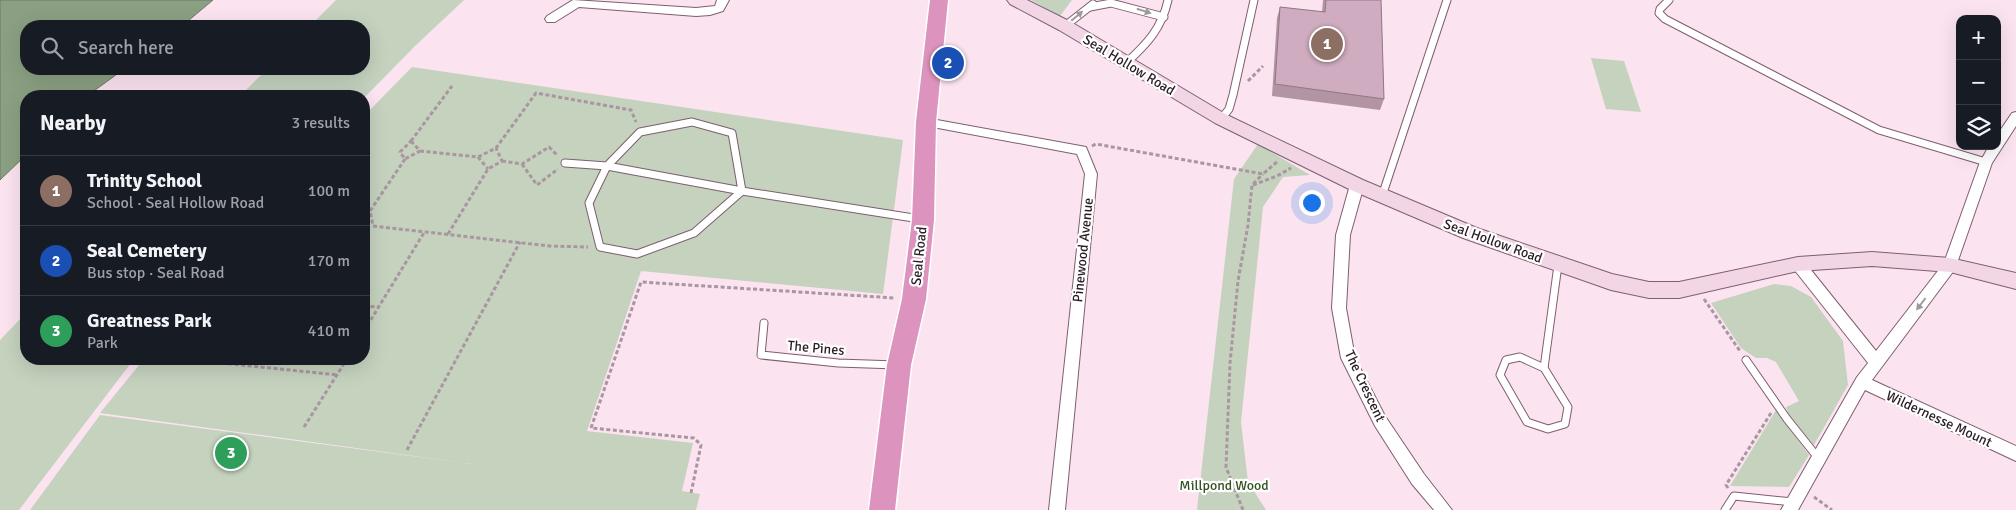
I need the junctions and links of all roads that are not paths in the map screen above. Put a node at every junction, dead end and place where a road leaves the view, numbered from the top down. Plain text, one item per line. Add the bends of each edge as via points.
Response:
1 (723, 0) edge
2 (939, 0) edge
3 (1016, 0) edge
4 (1100, 0) edge
5 (1168, 0) edge
6 (1254, 0) edge
7 (1447, 0) edge
8 (1669, 0) edge
9 (578, 2) edge
10 (1090, 7) junction
11 (1164, 18) junction
12 (551, 19) dead end
13 (1065, 26) junction
14 (1125, 63) junction
15 (2016, 116) edge
16 (1221, 119) junction
17 (926, 122) junction
18 (2001, 140) edge
19 (1994, 150) edge
20 (1986, 162) junction
21 (565, 163) road end
22 (608, 166) junction
23 (1357, 185) junction
24 (742, 191) junction
25 (1382, 196) junction
26 (923, 220) junction
27 (1798, 264) junction
28 (1558, 265) junction
29 (1950, 265) junction
30 (2016, 281) edge
31 (764, 323) dead end
32 (1746, 360) road end
33 (1876, 363) junction
34 (899, 365) junction
35 (1544, 368) junction
36 (1862, 382) junction
37 (2016, 454) edge
38 (1819, 459) junction
39 (1794, 500) edge
40 (882, 510) edge
41 (1057, 510) edge
42 (1444, 510) edge
43 (1725, 510) edge

1 - 9 street via 720,8 696,12
2 - 17 highway, Seal Road
3 - 13 main road, Seal Hollow Road
4 - 10 lane
5 - 11 lane
6 - 16 lane via 1233,95 1229,109
7 - 25 lane
8 - 20 lane via 1660,10 1665,19 1879,130
9 - 12 street
10 -> 11 lane via 1111,3
13 -> 10 lane
11 - 14 lane via 1157,33
13 - 14 main road, Seal Hollow Road
14 - 16 main road, Seal Hollow Road
15 - 18 street
16 - 23 main road, Seal Hollow Road
17 - 26 highway, Seal Road
17 - 41 street, Pinewood Avenue via 1082,150 1091,174
19 - 20 street
20 - 29 street
21 - 22 lane
22 - 24 lane
22 - 24 lane via 640,132 692,122 732,133
22 - 24 lane via 589,203 600,248 637,254 694,233
23 - 25 main road, Seal Hollow Road
23 - 42 street, The Crescent via 1343,235 1339,308 1348,358 1380,421 1418,479
24 - 26 lane
25 - 28 main road, Seal Hollow Road via 1470,234
26 - 34 highway, Seal Road via 914,299
27 - 28 main road, Seal Hollow Road via 1679,290 1649,290
27 - 29 main road, Seal Hollow Road via 1872,259
27 - 33 street
28 - 35 lane
29 - 30 main road, Seal Hollow Road
29 -> 33 street
31 - 34 lane, The Pines via 762,355
32 - 38 lane
33 - 36 street
34 - 40 highway, Seal Road
35 - 35 lane via 1568,407 1565,424 1548,429 1526,422 1500,375 1506,360 1520,357
36 - 37 street, Wildernesse Mount
36 - 38 street
38 - 39 street
39 - 43 lane via 1734,496

